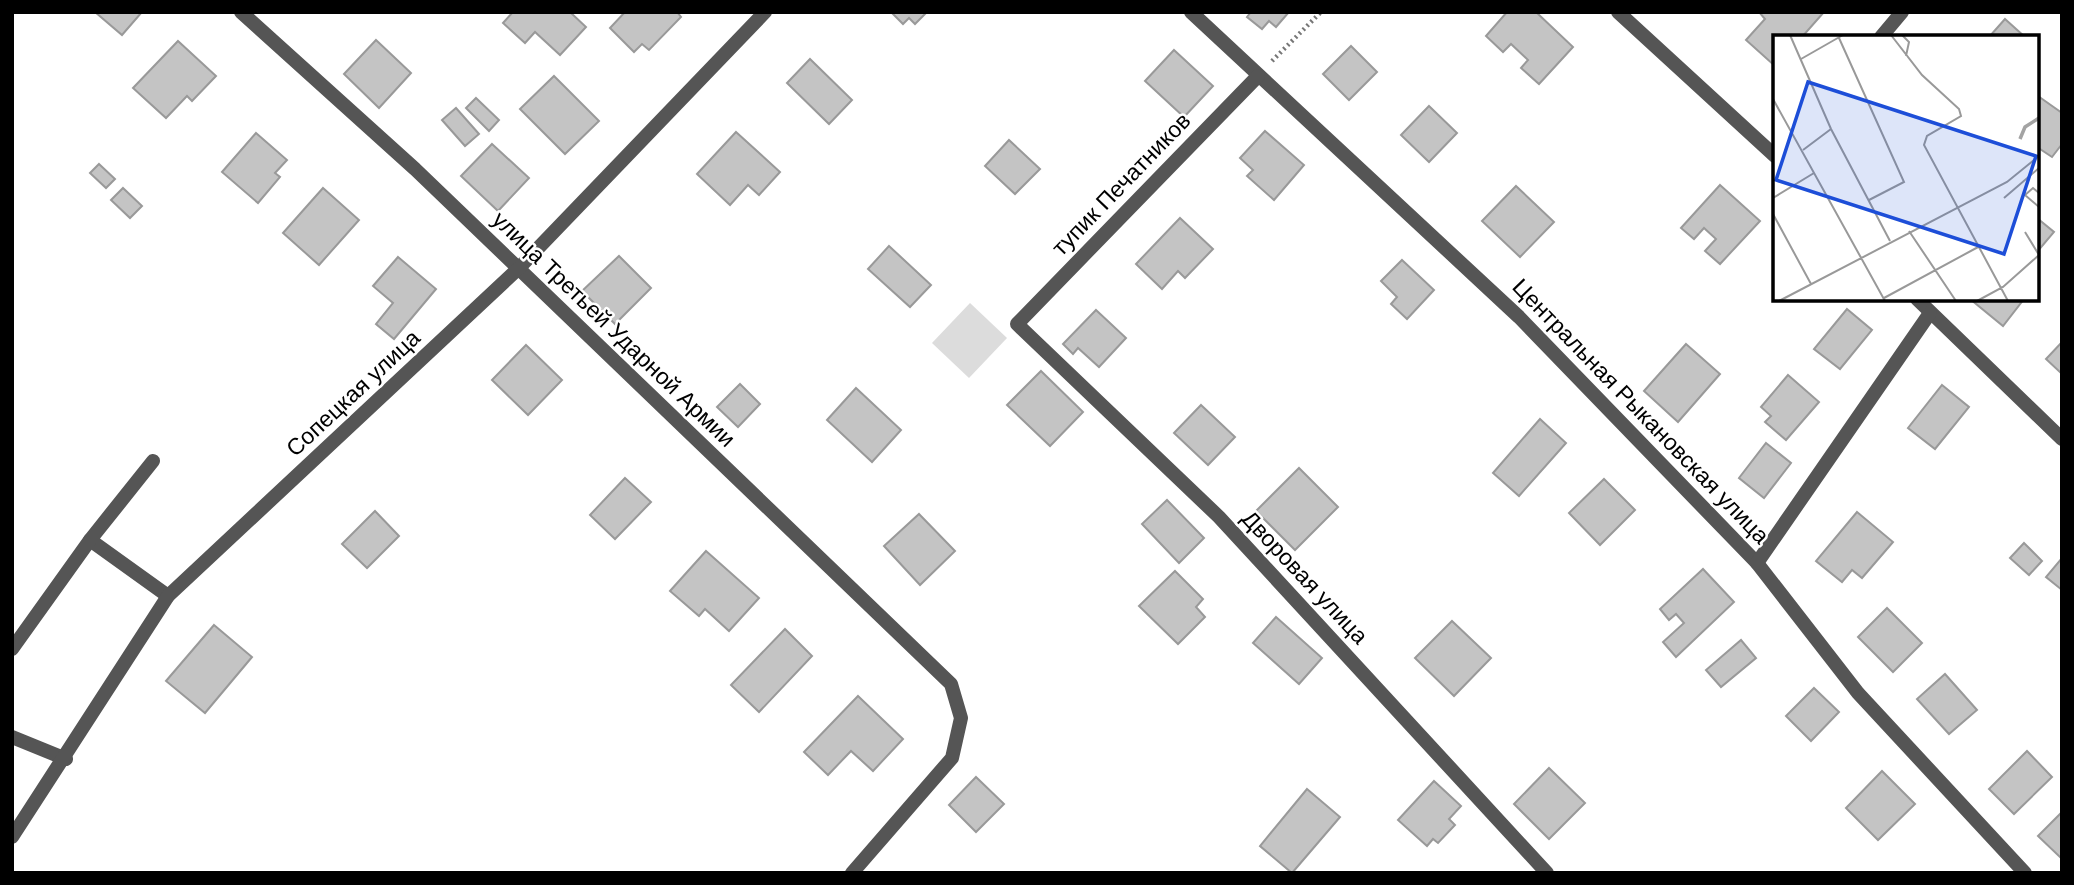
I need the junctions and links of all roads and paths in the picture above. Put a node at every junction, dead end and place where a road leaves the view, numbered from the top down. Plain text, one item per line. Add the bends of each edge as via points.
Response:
1 (241, 12) edge
2 (765, 12) edge
3 (1191, 12) edge
4 (1321, 12) edge
5 (1618, 12) edge
6 (1902, 12) edge
7 (1883, 35) edge
8 (1258, 76) junction
9 (1773, 154) edge
10 (519, 268) junction
11 (1919, 301) edge
12 (1930, 313) junction
13 (1017, 324) joint
14 (2062, 439) edge
15 (153, 461) dead end
16 (90, 540) junction
17 (1757, 563) junction
18 (168, 596) junction
19 (12, 649) edge
20 (12, 737) edge
21 (66, 759) junction
22 (12, 837) edge
23 (852, 873) edge
24 (1547, 873) edge
25 (2025, 873) edge

1 - 10 street, улица Третьей Ударной Армии
2 - 10 street, Сопецкая улица
3 - 8 street, Центральная Рыкановская улица
4 - 8 path
5 - 9 street
6 - 7 street
8 - 13 street, тупик Печатников
8 - 17 street, Центральная Рыкановская улица via 1519,317
10 - 18 street, Сопецкая улица
10 - 23 street, улица Третьей Ударной Армии via 951,684 961,718 952,758
11 - 12 street
12 - 14 street
12 - 17 street
13 - 24 street, Дворовая улица via 1219,517
15 - 16 street
16 - 18 street
16 - 19 street
17 - 25 street, Центральная Рыкановская улица via 1858,693
18 - 21 street, Сопецкая улица
20 - 21 street
21 - 22 street, Сопецкая улица

